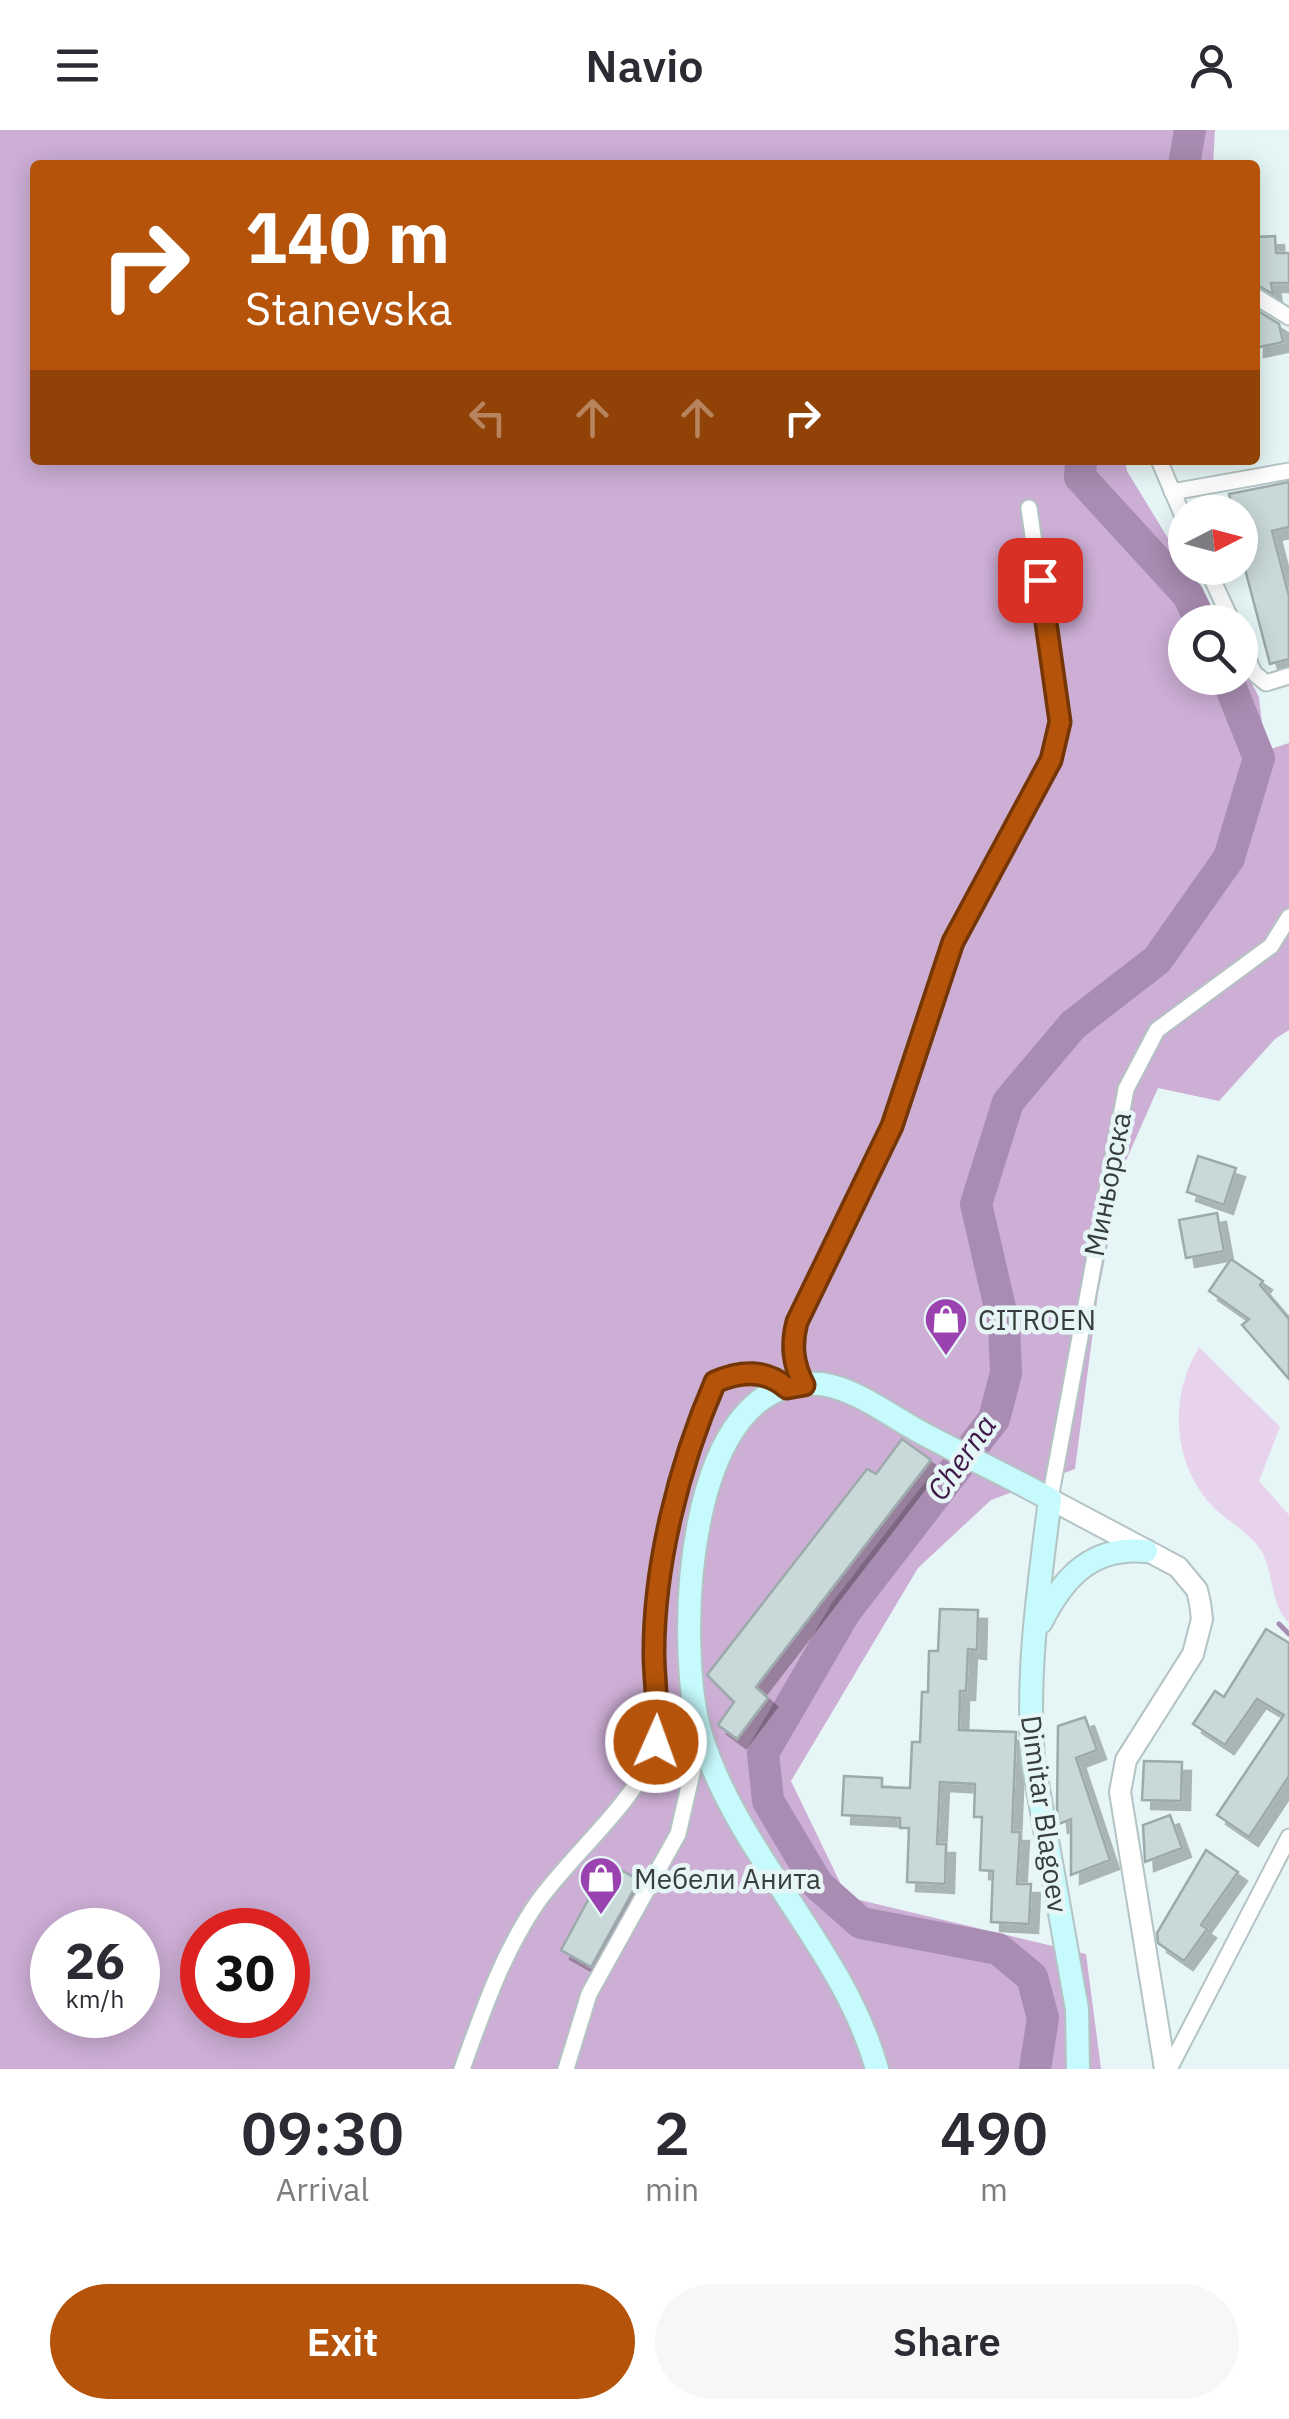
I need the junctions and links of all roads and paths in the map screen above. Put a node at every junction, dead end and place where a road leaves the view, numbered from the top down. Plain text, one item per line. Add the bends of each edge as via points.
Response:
1 (1260, 299) edge
2 (1289, 317) edge
3 (1161, 465) edge
4 (1289, 471) edge
5 (1172, 492) junction
6 (1173, 495) edge
7 (1029, 508) dead end
8 (1289, 676) edge
9 (1258, 677) edge
10 (1289, 918) edge
11 (796, 1387) junction
12 (1050, 1499) junction
13 (1146, 1551) junction
14 (1032, 1638) junction
15 (700, 1734) junction
16 (1289, 1838) edge
17 (462, 2069) edge
18 (566, 2069) edge
19 (877, 2069) edge
20 (1078, 2069) edge
21 (1168, 2069) edge

1 - 2 street
3 - 5 street
4 - 5 street
5 - 6 street
7 - 11 street via 1060,722 1051,760 953,942 892,1126 797,1322
8 - 9 street via 1266,683
10 - 12 street, Миньорска via 1271,946 1156,1030 1126,1089
11 - 12 main road via 849,1392
11 - 15 main road via 752,1411 709,1482 688,1582 686,1652
11 - 17 street via 737,1372 715,1382 661,1574 654,1659 660,1710 650,1763 512,1943
12 - 13 street
12 - 14 main road, Dimitar Blagoev
13 - 14 main road via 1109,1551 1076,1570
13 - 21 street via 1187,1575 1202,1620 1186,1667 1126,1760 1120,1792
14 - 20 main road, Dimitar Blagoev via 1032,1760 1077,2009
15 - 18 street via 678,1834 589,1994
15 - 19 main road via 728,1798 855,2010
16 - 21 street

